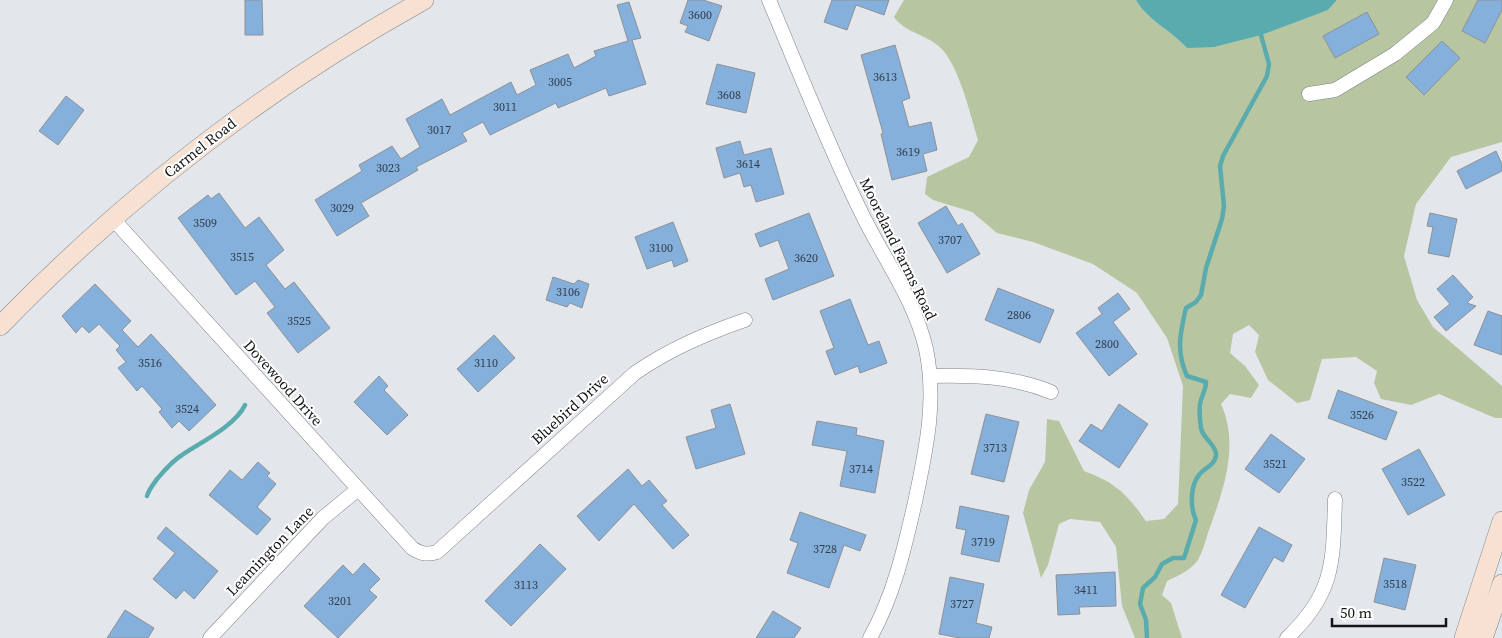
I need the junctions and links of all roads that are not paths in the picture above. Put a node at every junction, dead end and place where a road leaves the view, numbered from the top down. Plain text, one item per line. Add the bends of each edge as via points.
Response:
1 (424, 0) edge
2 (769, 0) edge
3 (1446, 0) edge
4 (1309, 94) dead end
5 (113, 219) junction
6 (745, 320) dead end
7 (0, 326) edge
8 (930, 376) junction
9 (1051, 392) dead end
10 (357, 490) junction
11 (1335, 499) dead end
12 (1502, 521) edge
13 (437, 552) joint
14 (1502, 584) edge
15 (210, 638) edge
16 (870, 638) edge
17 (1287, 638) edge
18 (1464, 638) edge
19 (1482, 638) edge

1 - 5 main road, Carmel Road via 298,76 175,166
2 - 8 street, Mooreland Farms Road via 844,177 916,319 926,348
3 - 4 street via 1432,23 1394,54 1335,90
5 - 7 main road, Carmel Road
5 - 10 street, Dovewood Drive
6 - 13 street, Bluebird Drive via 666,352 635,372
8 - 9 street via 986,376
8 - 16 street, Mooreland Farms Road via 931,413 927,448 904,552 896,583
10 - 13 street, Dovewood Drive via 412,548 421,553
10 - 15 street, Leamington Lane via 324,518
11 - 17 street via 1330,572 1324,591 1314,609
12 - 18 main road
14 - 19 main road

